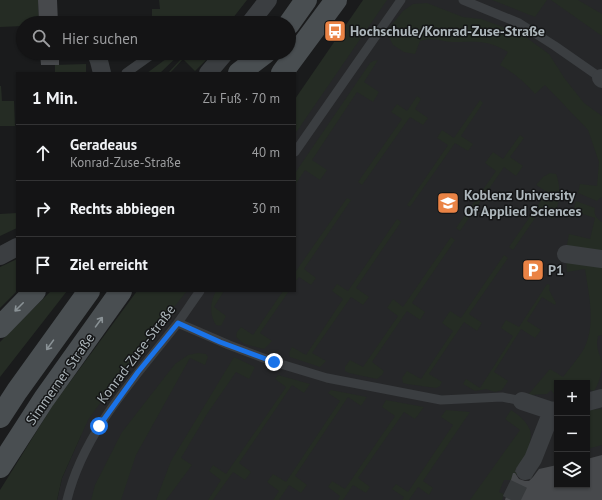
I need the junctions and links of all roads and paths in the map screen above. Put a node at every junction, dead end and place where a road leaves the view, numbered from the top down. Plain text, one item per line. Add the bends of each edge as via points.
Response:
1 (268, 0) edge
2 (306, 0) edge
3 (336, 0) edge
4 (401, 0) edge
5 (463, 0) edge
6 (255, 16) edge
7 (295, 16) edge
8 (296, 54) edge
9 (99, 60) edge
10 (144, 60) edge
11 (219, 60) edge
12 (256, 60) edge
13 (263, 60) edge
14 (292, 60) edge
15 (102, 72) edge
16 (127, 72) edge
17 (209, 72) edge
18 (240, 72) edge
19 (254, 72) edge
20 (283, 72) edge
21 (601, 79) edge
22 (296, 151) edge
23 (16, 248) edge
24 (566, 254) dead end
25 (0, 256) edge
26 (602, 259) edge
27 (34, 292) edge
28 (88, 292) edge
29 (120, 292) edge
30 (199, 292) edge
31 (178, 323) junction
32 (0, 327) edge
33 (602, 398) edge
34 (522, 401) joint
35 (590, 401) edge
36 (554, 410) edge
37 (0, 417) edge
38 (0, 467) edge
39 (525, 472) tunnel mouth
40 (67, 500) edge

1 - 6 street
2 - 7 street
3 - 8 street
4 - 22 lane
5 - 21 lane via 519,23
9 - 15 street
10 - 16 lane
11 - 17 street
12 - 18 street
13 - 19 street
14 - 20 street
23 - 25 street
24 - 26 street
27 -> 32 street
28 -> 37 street, Simmerner Straße
38 -> 29 street, Simmerner Straße via 44,399
30 - 31 lane, Konrad-Zuse-Straße
31 - 34 lane via 274,362 327,378 441,400 502,397
31 - 40 lane, Konrad-Zuse-Straße via 99,426 72,480
33 - 35 street
34 - 36 street
36 - 39 street

